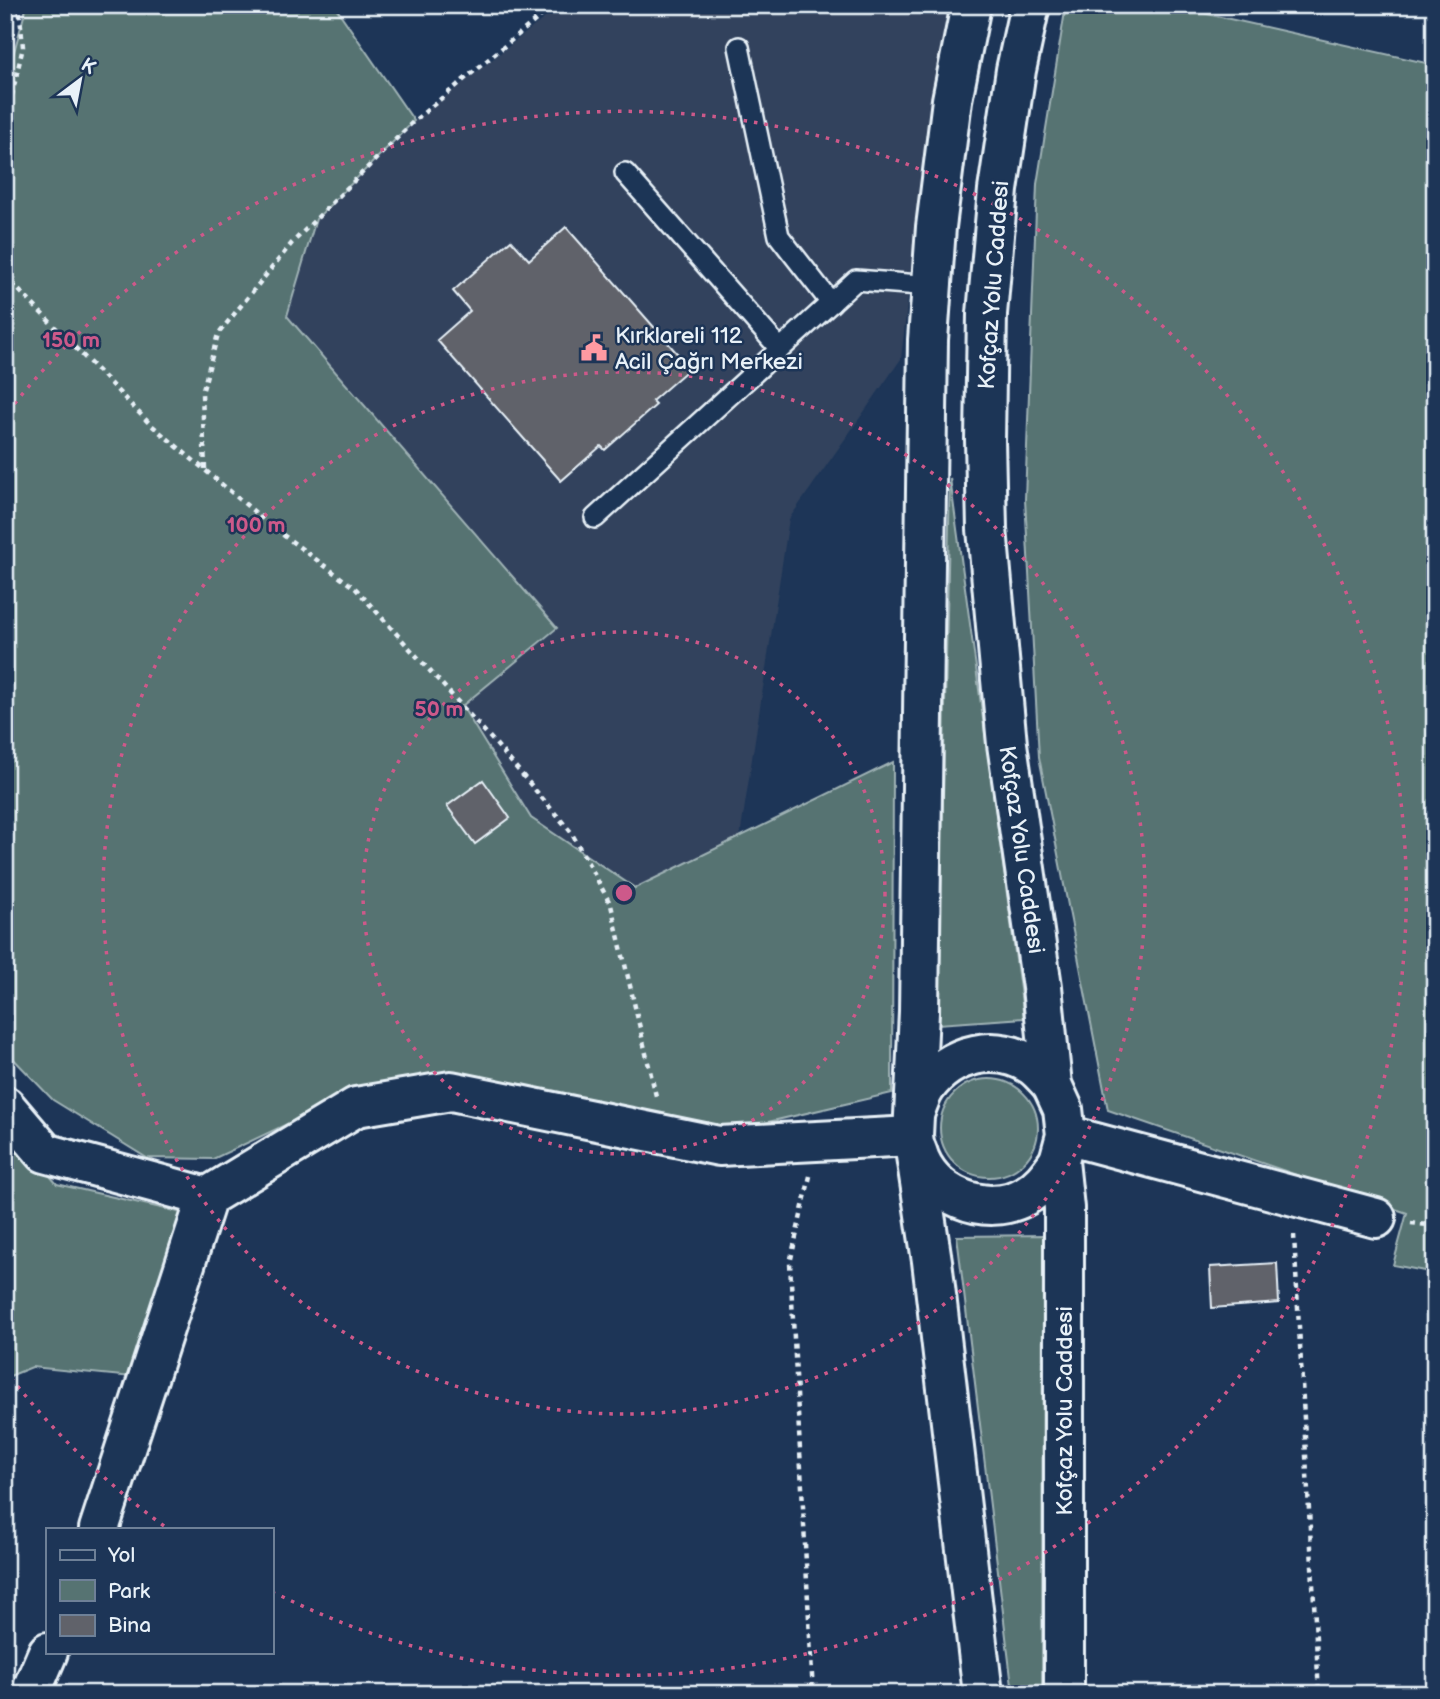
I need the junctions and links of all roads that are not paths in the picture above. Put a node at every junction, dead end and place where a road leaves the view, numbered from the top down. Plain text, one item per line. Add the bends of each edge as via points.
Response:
1 (971, 5) edge
2 (1030, 5) edge
3 (739, 47) dead end
4 (625, 173) dead end
5 (932, 286) junction
6 (831, 303) junction
7 (780, 349) junction
8 (595, 518) dead end
9 (1052, 1085) junction
10 (5, 1106) edge
11 (914, 1124) junction
12 (1063, 1148) junction
13 (207, 1197) junction
14 (1376, 1218) dead end
15 (99, 1528) edge
16 (47, 1654) edge
17 (30, 1694) edge
18 (984, 1694) edge
19 (1064, 1694) edge

1 - 5 main road via 952,100
2 - 9 main road, Kofçaz Yolu Caddesi via 998,190 987,314 985,440 987,529 1007,744
3 - 6 lane via 779,236
4 - 7 lane
5 - 6 lane via 856,280
5 - 11 main road
6 - 7 lane
7 - 8 lane
9 - 11 main road via 1034,1066 1010,1055 983,1052 960,1058 939,1071 924,1089
9 - 12 main road, Kofçaz Yolu Caddesi via 1063,1109
10 - 13 main road via 45,1153
11 - 12 main road via 919,1159 933,1179 951,1195 973,1203 997,1205 1023,1198 1044,1183
11 - 13 main road via 817,1140 719,1146 452,1091 356,1107
11 - 18 main road
12 - 14 main road
12 - 19 main road, Kofçaz Yolu Caddesi
13 - 15 main road
16 - 17 main road

